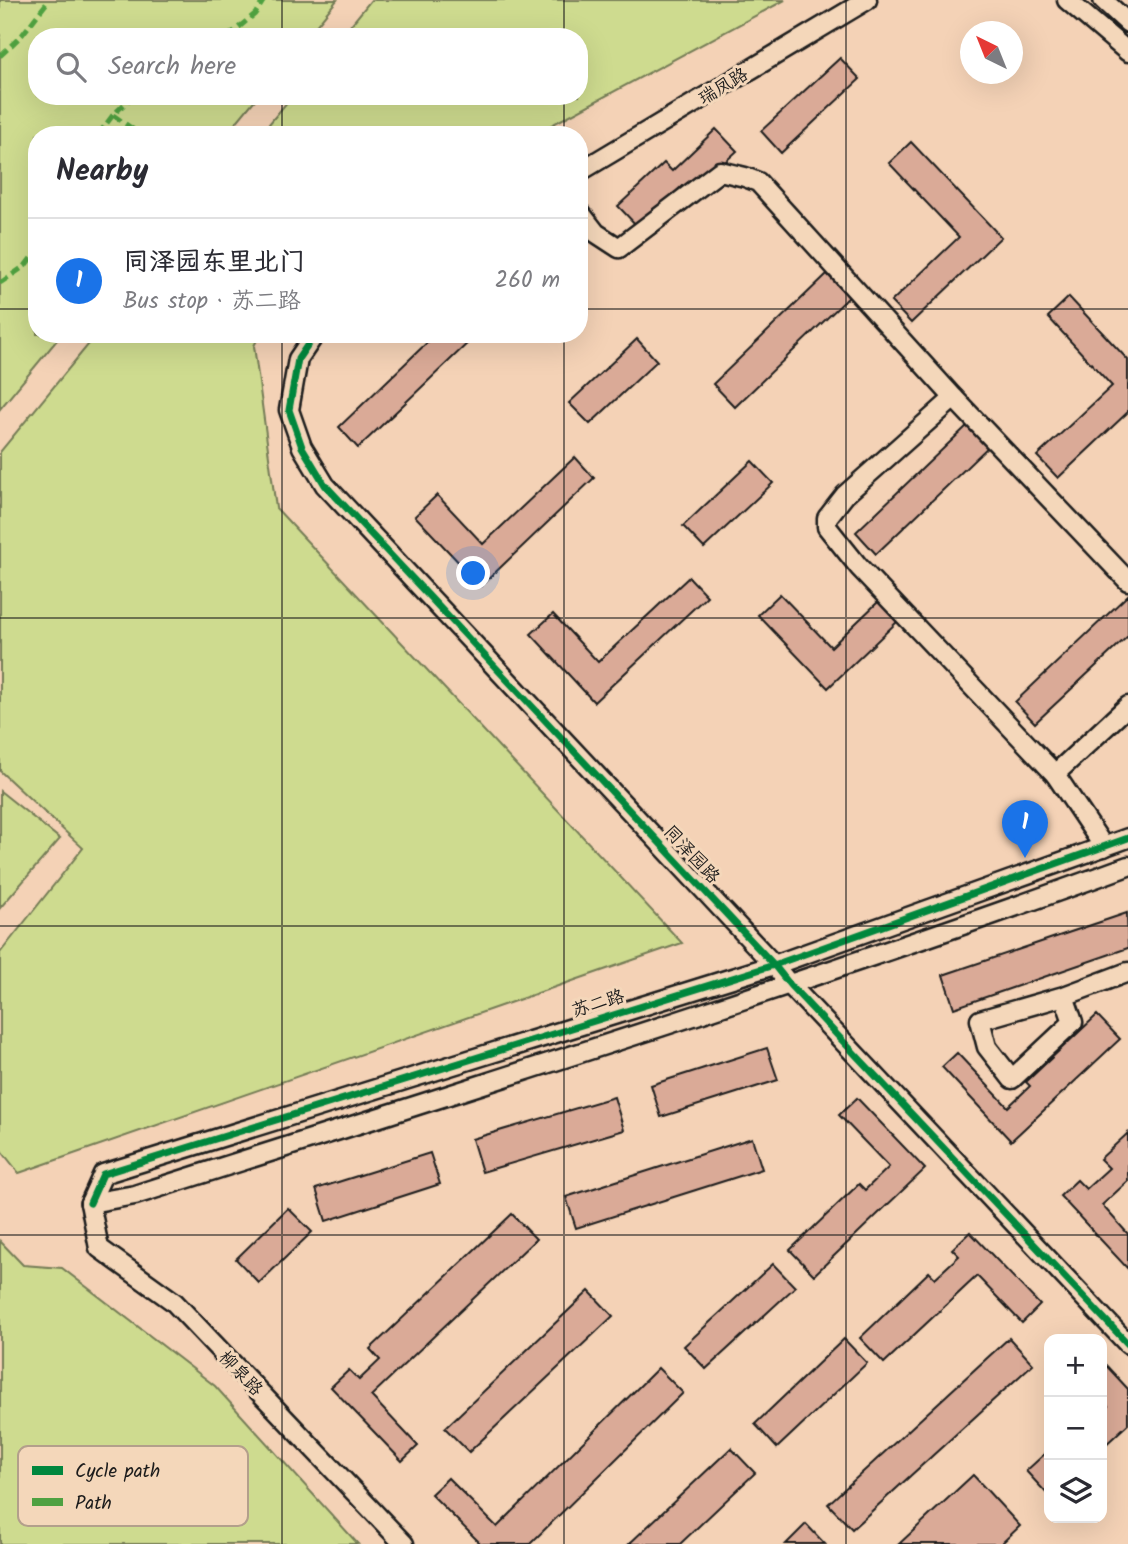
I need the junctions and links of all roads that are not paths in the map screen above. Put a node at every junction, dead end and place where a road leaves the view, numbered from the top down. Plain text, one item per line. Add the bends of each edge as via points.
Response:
1 (867, 0) edge
2 (1067, 0) edge
3 (1103, 0) edge
4 (1128, 23) edge
5 (1128, 52) edge
6 (588, 167) edge
7 (588, 223) edge
8 (308, 343) edge
9 (954, 398) junction
10 (1128, 581) edge
11 (1128, 706) edge
12 (1055, 774) junction
13 (1128, 838) edge
14 (1104, 847) junction
15 (1128, 866) edge
16 (774, 965) junction
17 (1128, 972) edge
18 (790, 985) junction
19 (1064, 996) junction
20 (90, 1203) junction
21 (1128, 1344) edge
22 (404, 1544) edge

1 - 6 street, 瑞凤路
2 - 5 street
3 - 4 street
7 - 9 street via 619,248 720,171 758,182
8 - 16 street, 同泽园路 via 298,359 289,410 302,447 325,485
9 - 10 street
9 - 12 street via 845,495 827,518 827,527 859,567
11 - 12 street
12 - 14 street
13 - 14 street, 苏二路
14 - 16 street, 苏二路
15 - 18 street
16 - 18 street, 同泽园路
16 - 20 street, 苏二路 via 103,1174
17 - 19 street
18 - 20 street via 135,1195
18 - 21 street, 同泽园路
19 - 19 street via 1073,1022 1012,1079 986,1047 981,1020
20 - 22 street, 柳泉路 via 99,1248 174,1302

